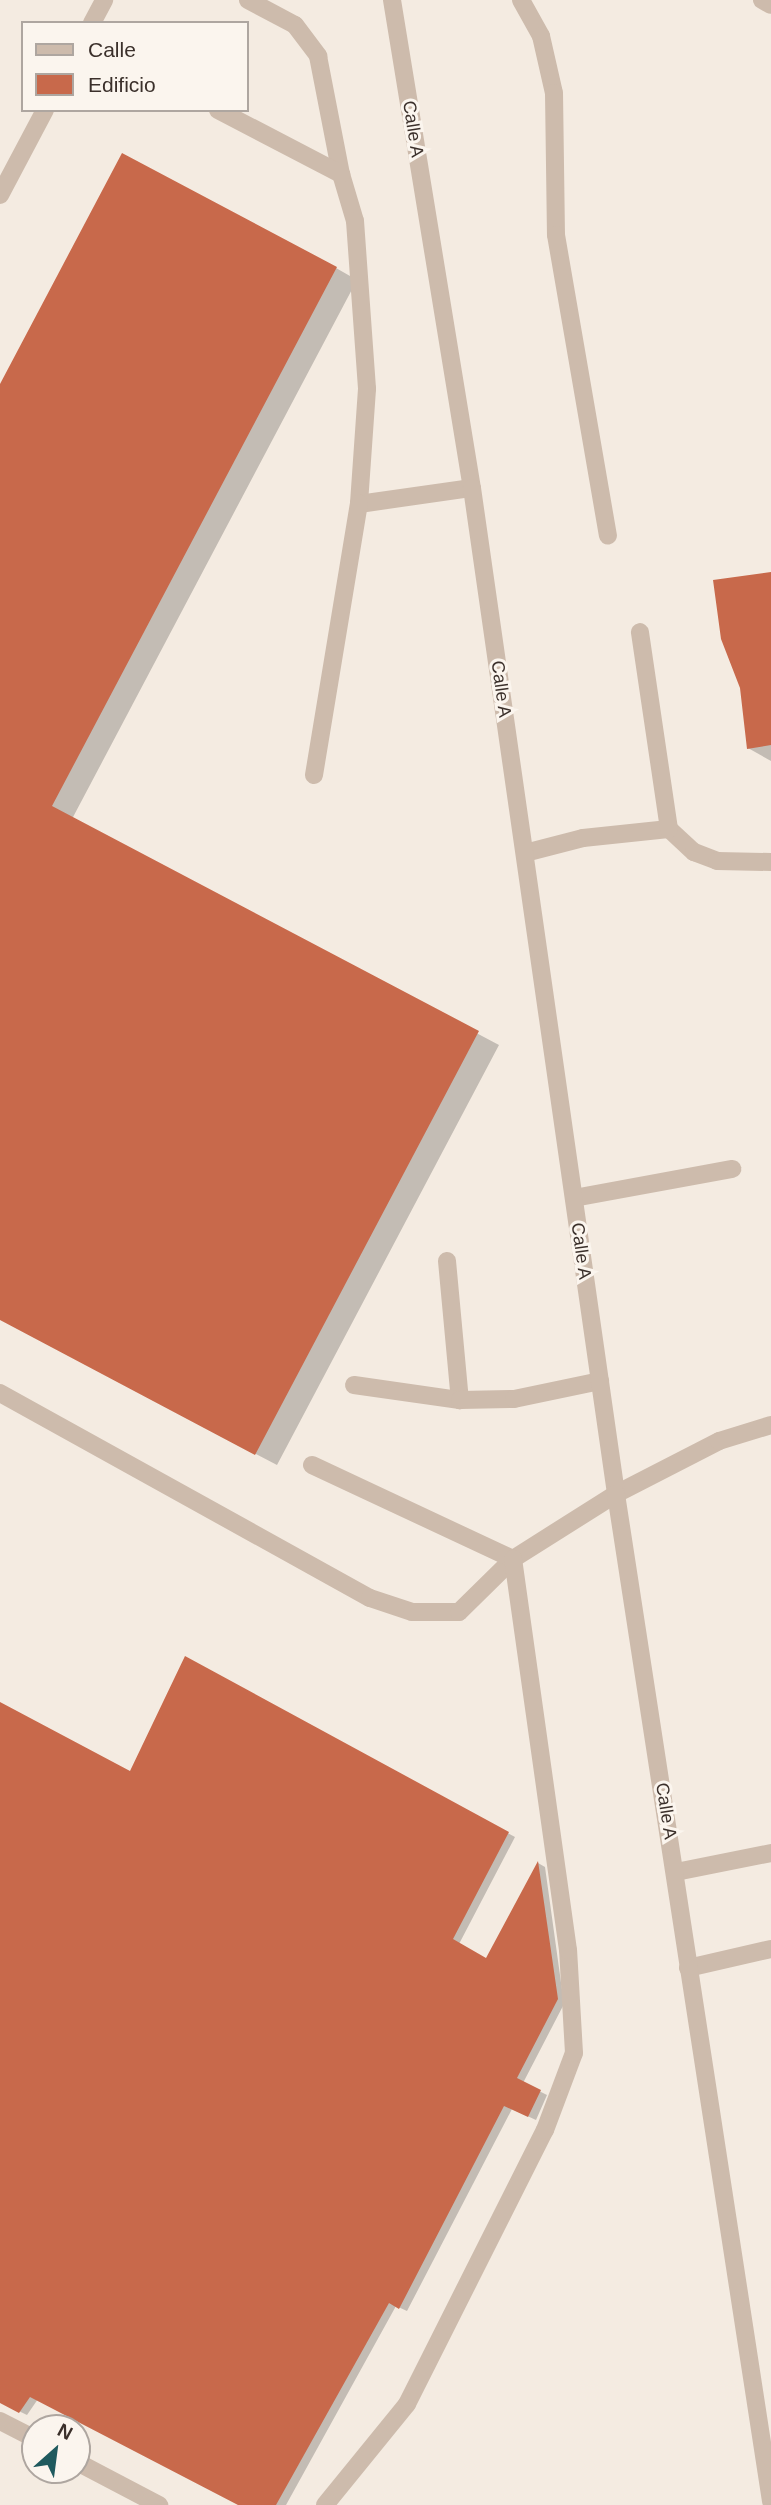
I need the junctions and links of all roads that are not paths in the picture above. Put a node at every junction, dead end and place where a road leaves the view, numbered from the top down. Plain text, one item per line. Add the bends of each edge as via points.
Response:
1 (104, 0) edge
2 (248, 0) edge
3 (392, 0) edge
4 (521, 0) edge
5 (762, 0) edge
6 (771, 5) edge
7 (93, 21) edge
8 (44, 112) edge
9 (222, 112) edge
10 (341, 174) junction
11 (0, 195) edge
12 (472, 488) junction
13 (359, 504) junction
14 (608, 536) dead end
15 (640, 632) dead end
16 (314, 775) dead end
17 (669, 829) junction
18 (524, 853) junction
19 (771, 862) edge
20 (732, 1169) dead end
21 (574, 1198) junction
22 (447, 1261) dead end
23 (600, 1381) junction
24 (354, 1385) dead end
25 (0, 1393) edge
26 (460, 1399) junction
27 (771, 1425) edge
28 (312, 1465) dead end
29 (616, 1494) junction
30 (513, 1559) junction
31 (771, 1853) edge
32 (676, 1872) junction
33 (771, 1949) edge
34 (688, 1968) junction
35 (0, 2421) edge
36 (21, 2432) edge
37 (91, 2469) edge
38 (771, 2501) edge
39 (159, 2505) edge
40 (325, 2505) edge

1 - 7 street
2 - 10 street via 295,25 318,56
3 - 12 street, Calle A
4 - 14 street via 541,36 554,93 556,235
5 - 6 street
8 - 11 street
9 - 10 street
10 - 13 street via 355,221 367,389
12 - 13 street
12 - 18 street, Calle A
13 - 16 street
15 - 17 street
17 - 18 street via 583,838
17 - 19 street via 694,852 717,862
18 - 21 street, Calle A
20 - 21 street
21 - 23 street, Calle A
22 - 26 street
23 - 26 street via 514,1399
23 - 29 street, Calle A
24 - 26 street
25 - 30 street via 380,1602 412,1612 459,1612
27 - 29 street via 719,1441
28 - 30 street
29 - 30 street
29 - 32 street, Calle A
30 - 40 street via 568,1950 574,2053 545,2130 407,2404
31 - 32 street
32 - 34 street, Calle A
33 - 34 street
34 - 38 street, Calle A
35 - 36 street
37 - 39 street

